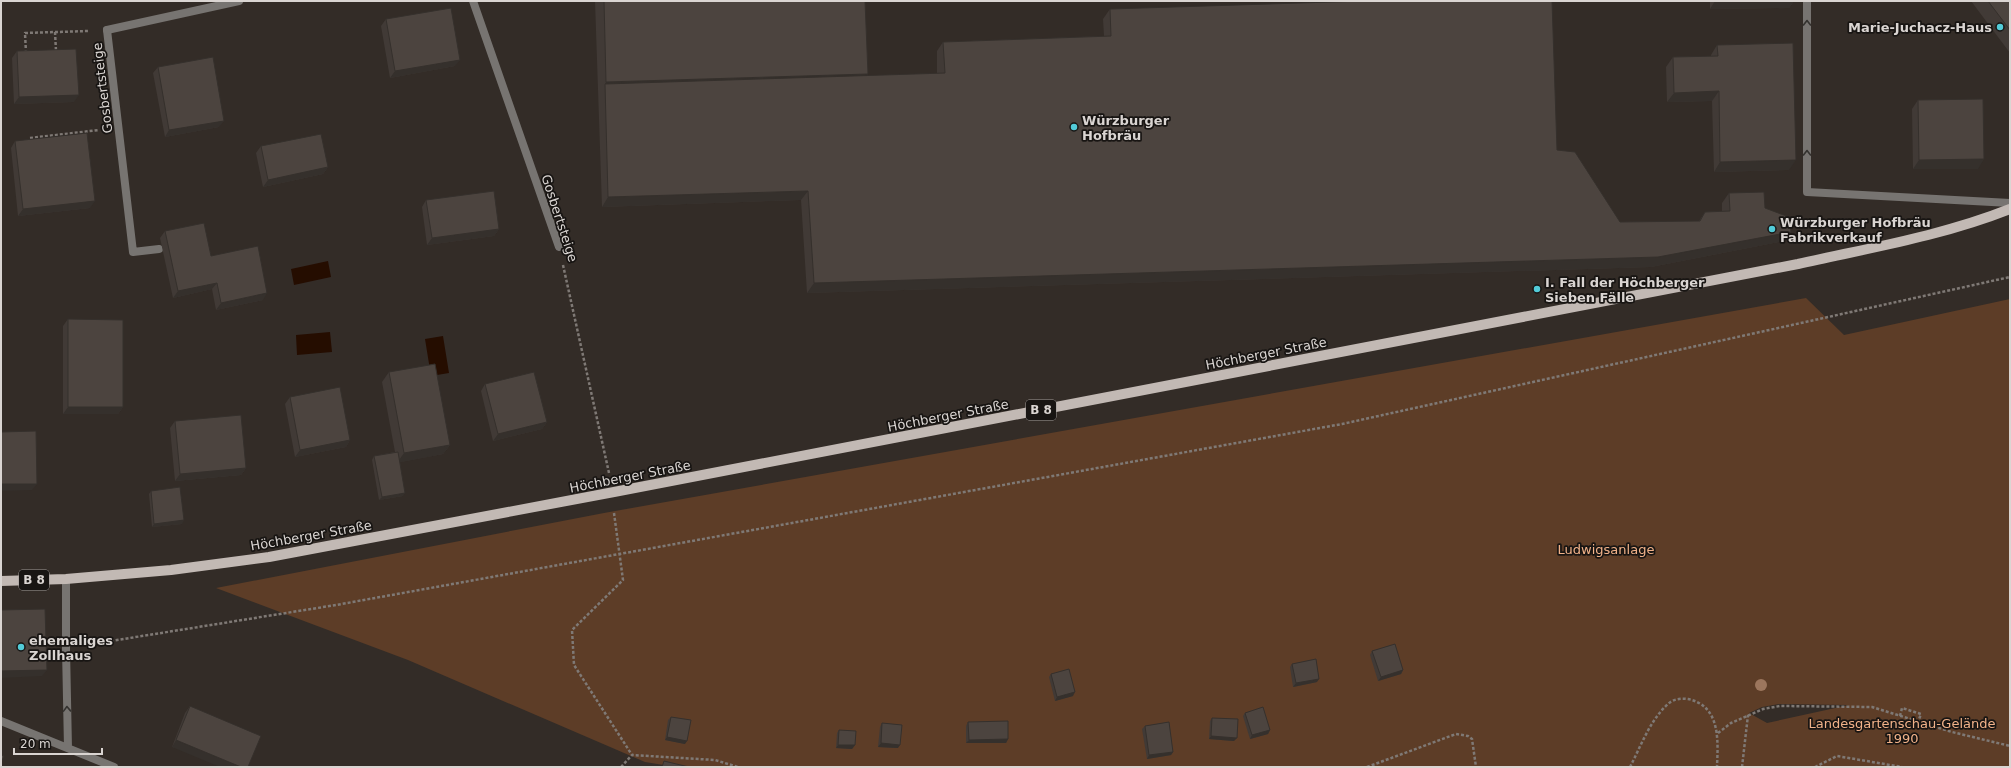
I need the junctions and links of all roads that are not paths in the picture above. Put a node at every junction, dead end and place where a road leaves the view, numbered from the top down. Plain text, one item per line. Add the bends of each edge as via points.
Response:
1 (239, 1) edge
2 (473, 1) edge
3 (1807, 1) edge
4 (2010, 203) edge
5 (2010, 210) edge
6 (559, 247) road end
7 (159, 249) dead end
8 (66, 579) junction
9 (1, 581) edge
10 (1, 720) edge
11 (68, 748) junction
12 (114, 767) edge

1 - 7 street, Gosbertsteige via 107,30 133,252
2 - 6 street, Gosbertsteige
4 -> 3 street via 1807,192
5 - 8 main road, Höchberger Straße / B 8 via 1916,238 1798,264 614,492 269,557 171,570
8 - 9 main road, Höchberger Straße / B 8
11 -> 8 street
10 - 11 street
11 - 12 street

